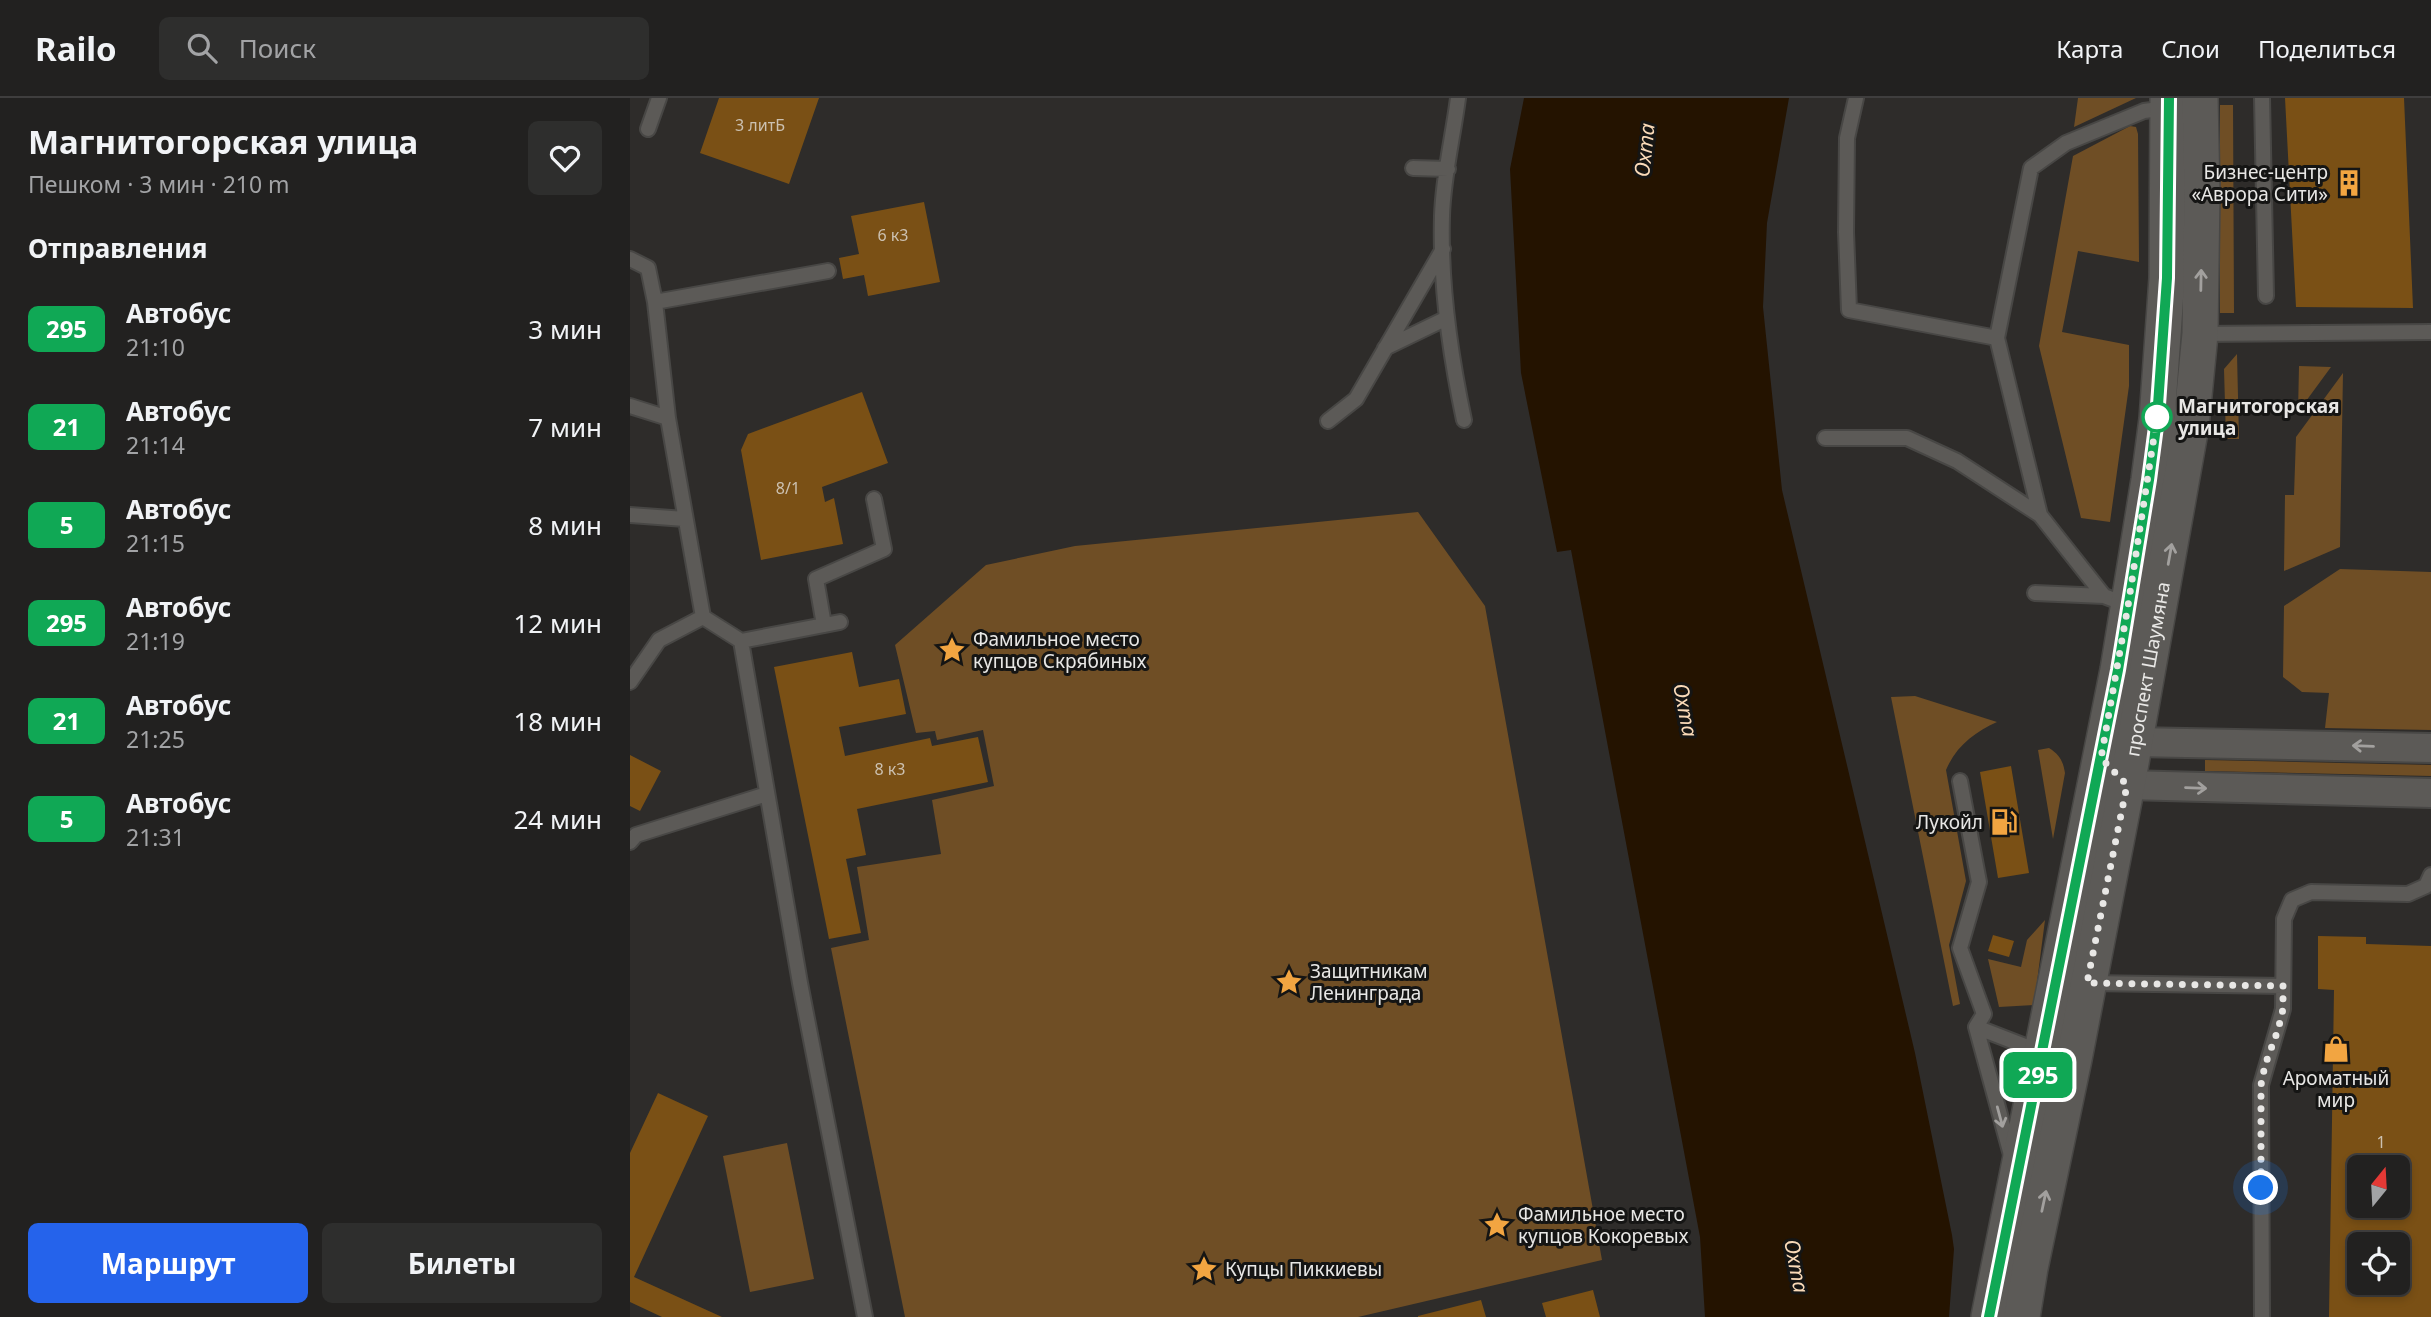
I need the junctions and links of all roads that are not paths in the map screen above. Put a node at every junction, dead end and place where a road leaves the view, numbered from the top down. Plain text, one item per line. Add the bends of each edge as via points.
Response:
1 (659, 98) edge
2 (1458, 98) edge
3 (1856, 98) edge
4 (2262, 98) edge
5 (2179, 101) edge
6 (648, 129) dead end
7 (1413, 168) dead end
8 (1448, 169) junction
9 (1443, 248) junction
10 (630, 259) edge
11 (828, 271) dead end
12 (2266, 296) dead end
13 (655, 302) junction
14 (1447, 318) junction
15 (2431, 332) edge
16 (2200, 334) junction
17 (1997, 338) junction
18 (1384, 348) junction
19 (630, 406) edge
20 (668, 418) junction
21 (1464, 420) dead end
22 (1328, 421) dead end
23 (1825, 438) dead end
24 (874, 499) dead end
25 (630, 515) edge
26 (2040, 515) junction
27 (685, 519) junction
28 (2035, 593) dead end
29 (2131, 604) junction
30 (703, 617) junction
31 (840, 622) dead end
32 (824, 625) junction
33 (741, 641) junction
34 (630, 682) edge
35 (2136, 741) junction
36 (2431, 748) edge
37 (2101, 758) junction
38 (1960, 781) dead end
39 (2127, 785) junction
40 (2431, 793) edge
41 (767, 794) junction
42 (630, 842) edge
43 (2431, 875) edge
44 (2087, 983) junction
45 (2283, 986) junction
46 (1976, 1027) junction
47 (2059, 1056) junction
48 (2016, 1174) junction
49 (865, 1317) edge
50 (1989, 1317) edge
51 (2022, 1317) edge
52 (2262, 1317) edge

1 - 6 lane
2 - 8 lane
3 - 17 lane via 1847,138 1850,310
4 - 12 lane
16 -> 5 street, проспект Шаумяна via 2202,192
5 - 17 lane via 2066,142 2031,168
5 - 29 street, проспект Шаумяна via 2164,343
7 - 8 lane
8 - 9 lane
9 - 14 lane
9 - 18 lane
10 - 13 lane via 648,268
11 - 13 lane
13 - 20 lane
14 - 18 lane
14 - 21 lane
15 - 16 lane
29 -> 16 street, проспект Шаумяна via 2191,426
17 - 26 lane
18 - 22 lane via 1356,399
19 - 20 lane
20 - 27 lane
23 - 26 lane via 1907,438 1957,461
24 - 32 lane via 884,549 816,579
25 - 27 lane
26 - 29 lane
27 - 30 lane
28 - 29 lane
29 - 35 street, проспект Шаумяна
29 - 37 street, проспект Шаумяна
30 - 33 lane
30 - 34 lane via 659,640
31 - 32 lane
32 - 33 lane
33 - 41 lane
36 -> 35 street
35 - 37 street
35 - 39 street, проспект Шаумяна
37 - 39 street
37 - 47 street, проспект Шаумяна
38 - 46 lane via 1979,882 1960,948 1984,1014
39 -> 40 street
39 - 44 street, проспект Шаумяна
41 - 42 lane via 636,835
41 - 49 lane
43 - 45 lane via 2426,886 2407,894 2311,892 2292,900 2284,919
44 - 45 lane
44 - 47 street, проспект Шаумяна
45 - 52 lane via 2283,1009 2261,1085
46 - 47 lane
46 -> 48 lane
47 - 48 street, проспект Шаумяна
51 -> 47 street, проспект Шаумяна
48 - 50 street, проспект Шаумяна

